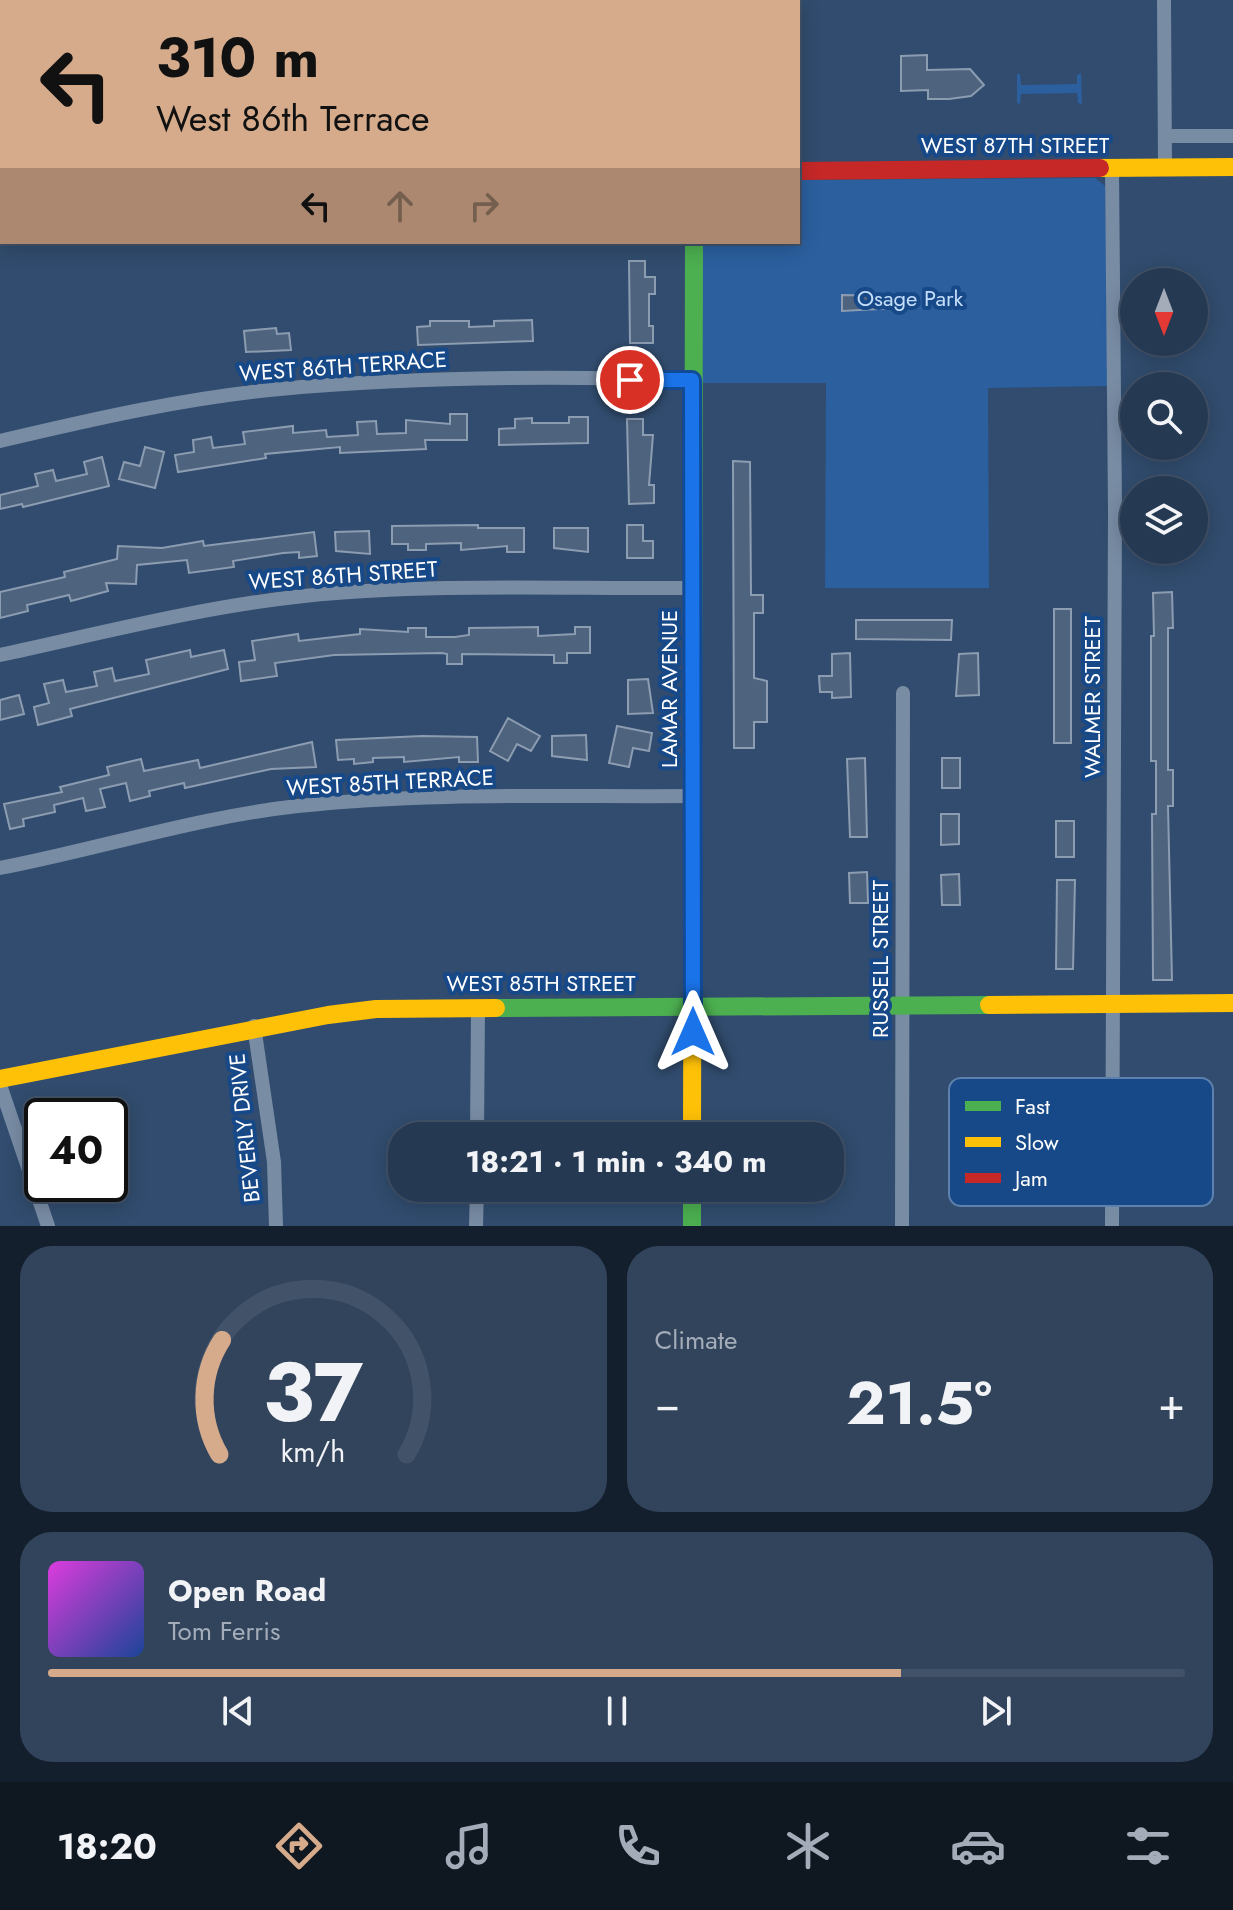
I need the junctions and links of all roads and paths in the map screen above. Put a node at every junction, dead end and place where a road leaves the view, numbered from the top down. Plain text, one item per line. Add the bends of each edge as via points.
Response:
1 (1164, 0) edge
2 (1165, 136) junction
3 (1233, 136) edge
4 (1233, 167) edge
5 (1112, 168) junction
6 (1165, 168) junction
7 (800, 171) edge
8 (694, 244) edge
9 (692, 380) junction
10 (0, 441) edge
11 (694, 588) junction
12 (0, 655) edge
13 (903, 693) dead end
14 (692, 796) junction
15 (0, 868) edge
16 (1233, 1003) edge
17 (903, 1005) junction
18 (1115, 1005) junction
19 (693, 1006) junction
20 (478, 1007) junction
21 (254, 1026) junction
22 (1111, 1078) edge
23 (0, 1079) edge
24 (0, 1085) edge
25 (477, 1122) edge
26 (692, 1122) edge
27 (477, 1202) edge
28 (692, 1202) edge
29 (1112, 1206) edge
30 (48, 1226) edge
31 (276, 1226) edge
32 (476, 1226) edge
33 (692, 1226) edge
34 (902, 1226) edge
35 (1112, 1226) edge

1 - 2 street
2 - 3 street
2 - 6 street
4 - 6 street, WEST 87TH STREET
5 - 6 street, WEST 87TH STREET
5 - 7 street, WEST 87TH STREET
5 - 18 street, WALMER STREET
8 - 9 street, LAMAR AVENUE
9 - 10 street, WEST 86TH TERRACE via 461,381 279,389 117,414
9 - 11 street, LAMAR AVENUE
11 - 12 street, WEST 86TH STREET via 397,590 306,596 178,614
11 - 14 street, LAMAR AVENUE
13 - 17 street, RUSSELL STREET
14 - 15 street, WEST 85TH TERRACE via 433,798 294,807
14 - 19 street, LAMAR AVENUE
16 - 18 street, WEST 85TH STREET
17 - 18 street, WEST 85TH STREET
17 - 19 street, WEST 85TH STREET
17 - 34 street, RUSSELL STREET
18 - 22 street, WALMER STREET
19 - 20 street, WEST 85TH STREET
19 - 26 street, LAMAR AVENUE
20 - 21 street, WEST 85TH STREET via 376,1009
20 - 25 street
21 - 23 street, WEST 85TH STREET
21 - 31 street, BEVERLY DRIVE via 274,1162
24 - 30 street
27 - 32 street
28 - 33 street
29 - 35 street, WALMER STREET

